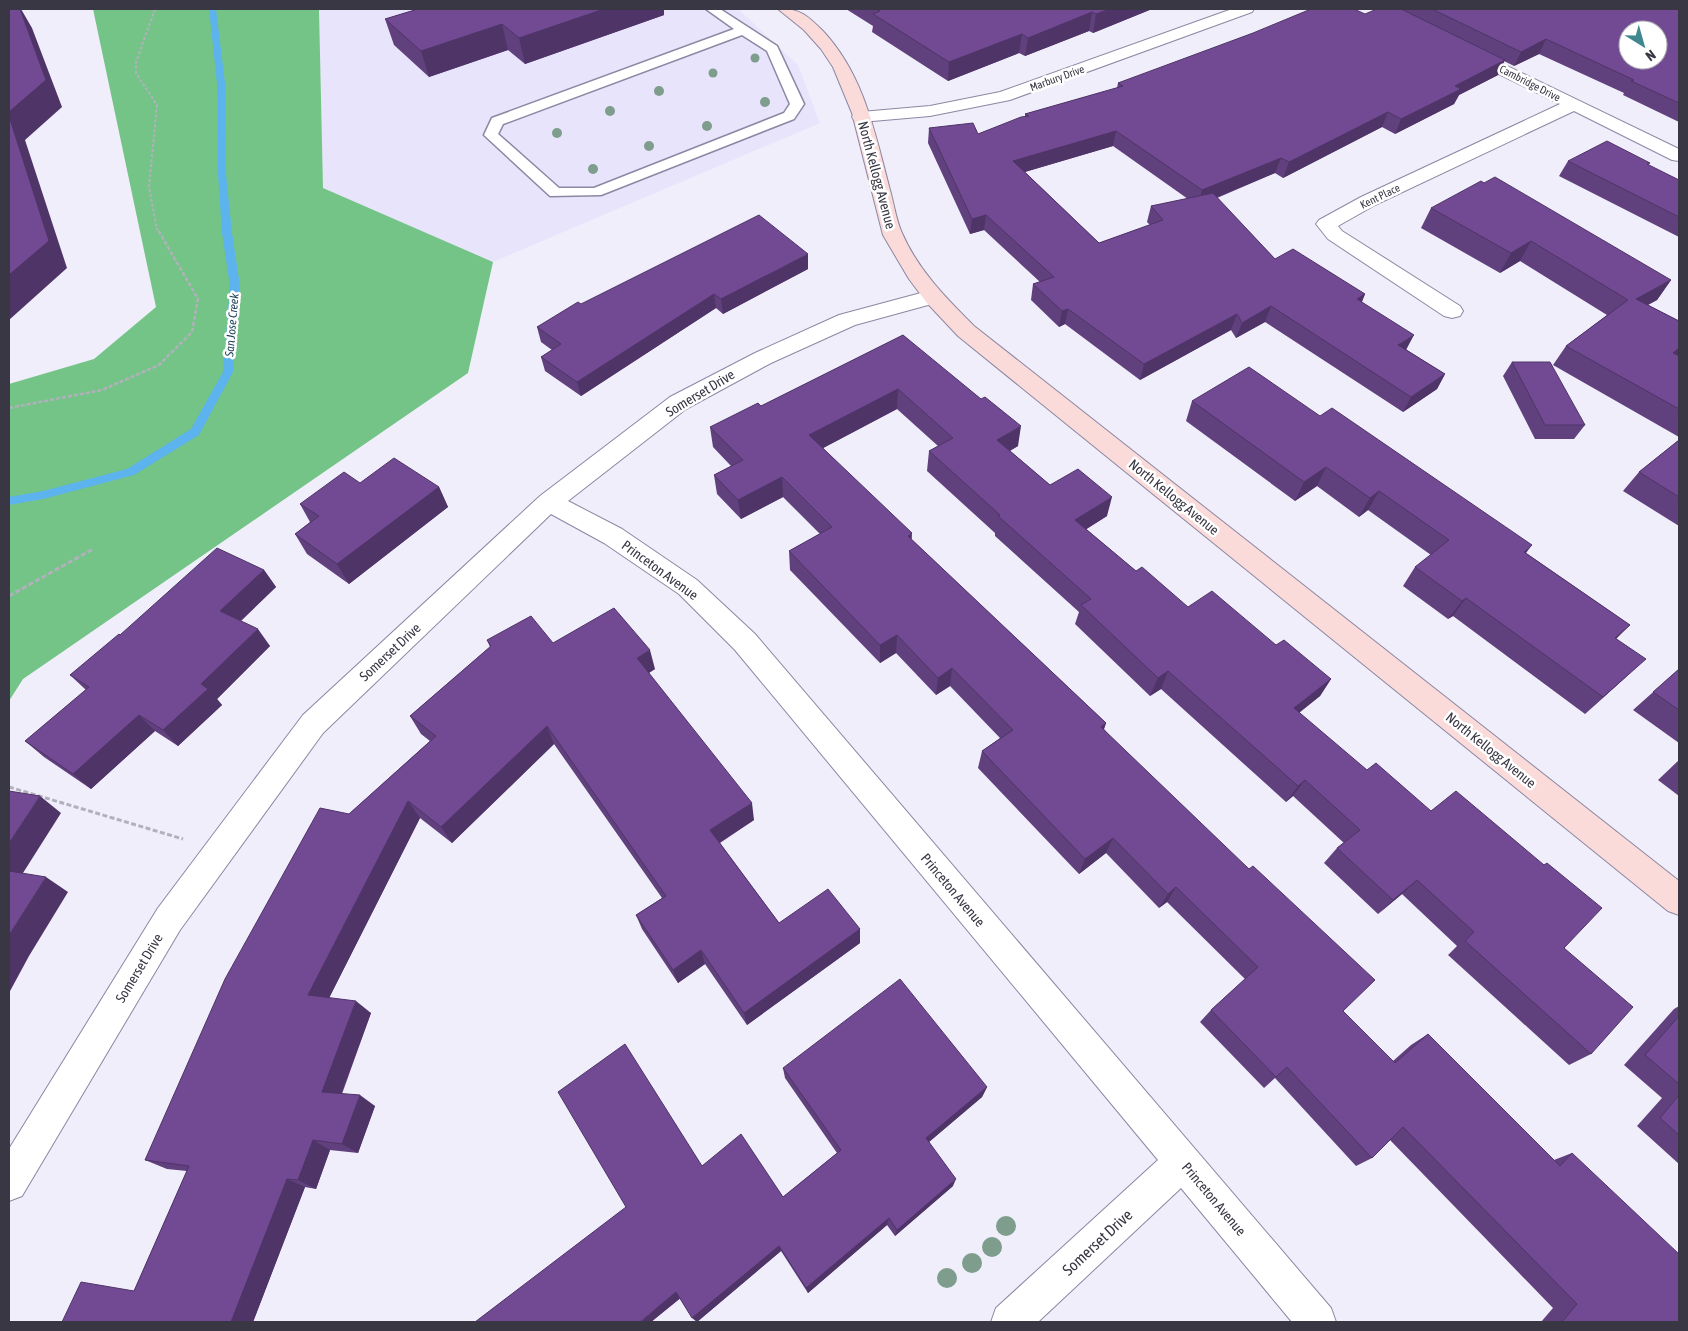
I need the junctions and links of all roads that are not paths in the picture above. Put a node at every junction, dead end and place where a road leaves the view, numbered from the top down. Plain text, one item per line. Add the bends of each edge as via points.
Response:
1 (712, 9) edge
2 (786, 9) edge
3 (1246, 9) edge
4 (744, 30) junction
5 (1452, 44) edge
6 (1573, 105) junction
7 (862, 117) junction
8 (1679, 156) edge
9 (932, 297) junction
10 (1452, 310) dead end
11 (549, 502) junction
12 (1679, 900) edge
13 (1183, 1162) junction
14 (9, 1183) edge
15 (1010, 1322) edge
16 (1317, 1322) edge

1 - 4 lane
2 - 7 street, North Kellogg Avenue via 811,26 841,63
3 - 7 street, Marbury Drive via 1004,96 930,111
4 - 4 lane via 772,49 797,104 789,116 596,192 555,192 491,135 498,121
5 - 6 street, Cambridge Drive
6 - 8 street, Cambridge Drive
6 - 10 street, Kent Place via 1326,224 1335,235
7 - 9 street, North Kellogg Avenue via 892,234 907,263
9 - 11 street, Somerset Drive via 847,320 762,358 678,403
9 - 12 street, North Kellogg Avenue via 966,331
11 - 13 street, Princeton Avenue via 613,536 688,587 745,642
11 - 14 street, Somerset Drive via 313,724 169,919
13 - 15 street, Somerset Drive
13 - 16 street, Princeton Avenue

